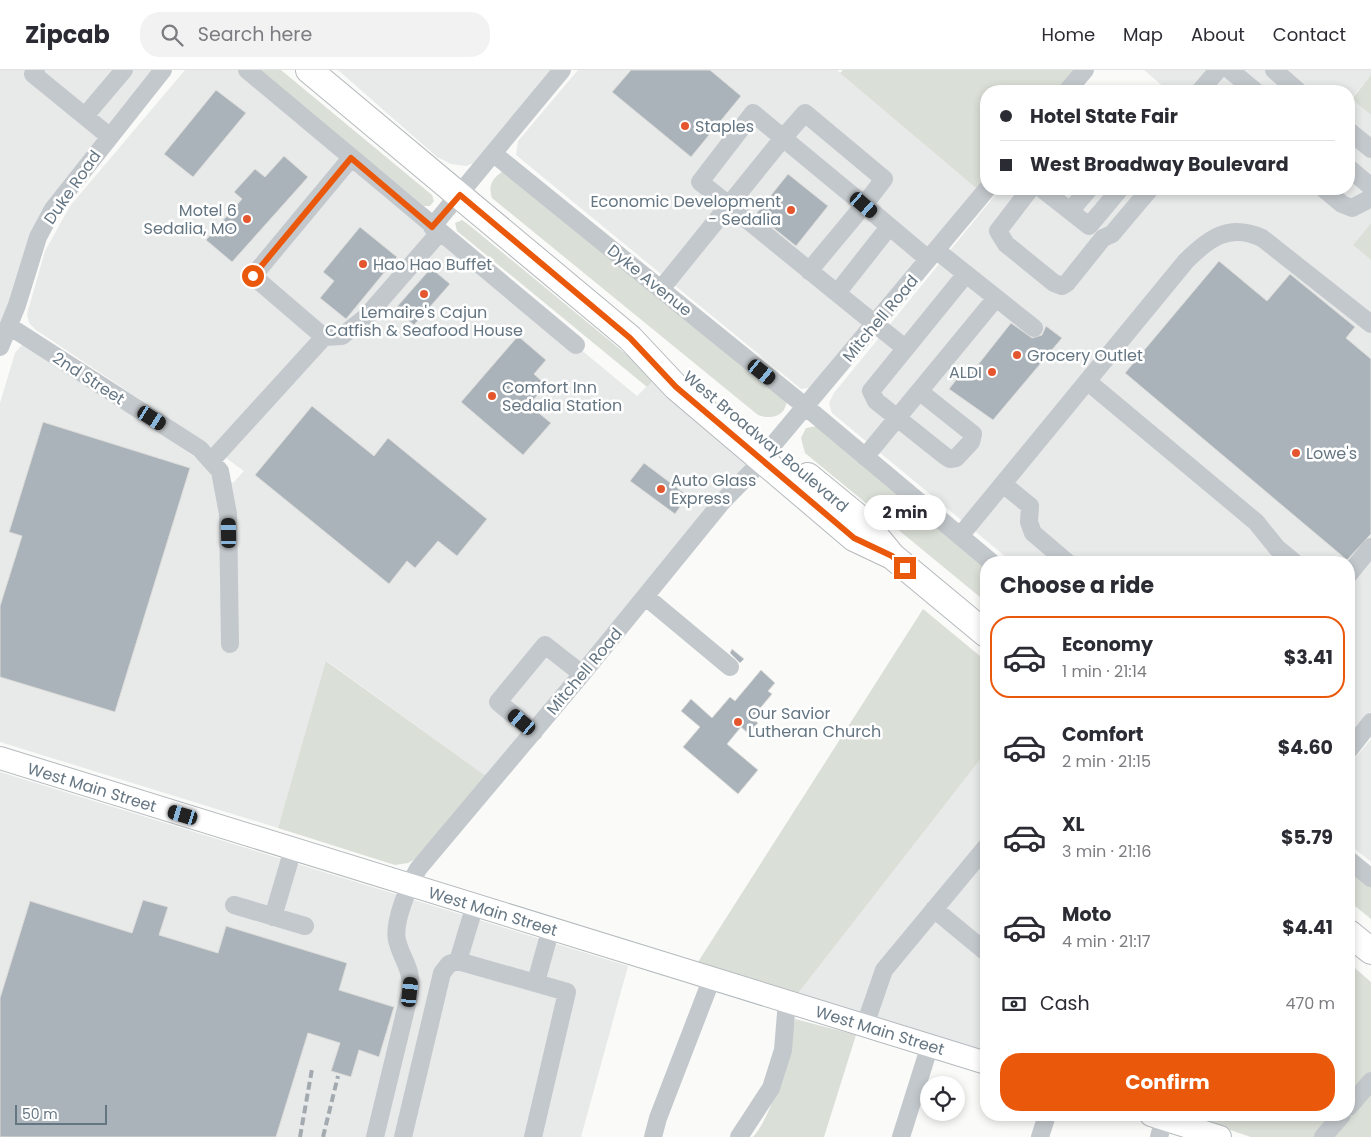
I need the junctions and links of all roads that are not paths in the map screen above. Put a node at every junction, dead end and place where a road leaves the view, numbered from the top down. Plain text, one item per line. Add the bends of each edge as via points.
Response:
1 (36, 70) edge
2 (124, 70) edge
3 (163, 70) edge
4 (247, 70) edge
5 (309, 70) edge
6 (562, 70) edge
7 (1085, 70) edge
8 (1218, 70) edge
9 (1230, 70) edge
10 (1274, 70) edge
11 (1073, 85) edge
12 (1207, 85) edge
13 (1249, 85) edge
14 (1291, 85) edge
15 (85, 116) junction
16 (1355, 135) edge
17 (109, 136) junction
18 (783, 138) junction
19 (1369, 144) edge
20 (494, 154) junction
21 (351, 158) junction
22 (1355, 173) edge
23 (1371, 187) edge
24 (460, 195) junction
25 (982, 195) edge
26 (1025, 195) edge
27 (1050, 195) edge
28 (1084, 195) edge
29 (1115, 195) edge
30 (1145, 195) edge
31 (1331, 195) edge
32 (1371, 198) edge
33 (729, 205) junction
34 (864, 205) junction
35 (1070, 211) junction
36 (1089, 226) junction
37 (889, 227) junction
38 (436, 230) junction
39 (1103, 238) junction
40 (932, 255) junction
41 (809, 271) junction
42 (966, 274) junction
43 (661, 290) junction
44 (836, 293) junction
45 (996, 298) junction
46 (875, 324) junction
47 (1371, 324) edge
48 (9, 326) junction
49 (1034, 328) dead end
50 (324, 337) junction
51 (576, 345) dead end
52 (0, 347) edge
53 (905, 348) junction
54 (1087, 381) junction
55 (919, 391) junction
56 (806, 407) junction
57 (897, 418) junction
58 (767, 454) junction
59 (865, 457) junction
60 (212, 460) junction
61 (1003, 484) junction
62 (960, 536) junction
63 (1371, 547) edge
64 (984, 556) edge
65 (1060, 556) edge
66 (1286, 556) edge
67 (1355, 567) edge
68 (646, 597) junction
69 (980, 629) edge
70 (230, 644) dead end
71 (730, 667) dead end
72 (582, 674) junction
73 (1371, 722) edge
74 (534, 732) junction
75 (1355, 742) edge
76 (0, 758) edge
77 (293, 849) junction
78 (980, 854) edge
79 (1355, 865) edge
80 (1371, 878) edge
81 (409, 884) junction
82 (234, 905) dead end
83 (474, 905) junction
84 (934, 909) junction
85 (273, 917) junction
86 (304, 926) dead end
87 (551, 928) junction
88 (1355, 938) edge
89 (980, 947) edge
90 (1371, 951) edge
91 (458, 960) junction
92 (712, 978) junction
93 (536, 982) junction
94 (788, 1001) junction
95 (865, 1025) junction
96 (930, 1045) junction
97 (980, 1061) edge
98 (1371, 1081) edge
99 (1355, 1100) edge
100 (1045, 1121) edge
101 (1337, 1121) edge
102 (1158, 1124) edge
103 (1211, 1136) edge
104 (375, 1137) edge
105 (403, 1137) edge
106 (533, 1137) edge
107 (653, 1137) edge
108 (739, 1137) edge
109 (902, 1137) edge
110 (1040, 1137) edge
111 (1323, 1137) edge

1 - 15 street via 33,74
2 - 15 street
3 - 17 street, Duke Road
4 - 21 street
5 - 24 highway, West Broadway Boulevard
6 - 20 street
7 - 11 street
8 - 12 street
9 - 13 street
10 - 14 street
15 - 17 street
16 - 19 street
17 - 48 street, Duke Road via 45,224
18 - 33 street
18 - 33 street via 753,113 700,182
18 - 34 street
18 - 34 street via 805,113 884,178
20 - 24 street
20 - 43 street, Dyke Avenue
21 - 38 street
21 - 50 street via 253,276
22 - 23 street
24 - 38 street
24 - 58 highway, West Broadway Boulevard via 630,338 685,373
25 - 40 street, Mitchell Road
26 - 39 street via 998,231 1006,244 1054,284 1062,286 1068,283
27 - 35 street
28 - 35 street
29 - 36 street
30 - 39 street via 1112,234
31 - 32 street via 1352,208
33 - 41 street
33 - 43 street
34 - 37 street
34 - 41 street
35 - 36 street
36 - 39 street
37 - 40 street
37 - 44 street
38 - 50 street via 366,317 342,336
38 - 51 street
40 - 42 street
40 - 46 street, Mitchell Road
41 - 44 street
42 - 45 street
42 - 53 street
43 - 56 street, Dyke Avenue
44 - 46 street
45 - 49 street
45 - 55 street
46 - 53 street
46 - 56 street, Mitchell Road
47 - 54 street via 1262,238 1250,233 1225,233 1205,243 1186,261
48 - 52 street, Duke Road
48 - 60 street, 2nd Street via 200,449
50 - 60 street
53 - 57 street via 871,391 876,402
54 - 61 street
54 - 66 street via 1256,522
55 - 57 street
55 - 57 street via 973,434 961,455 950,459
56 - 58 street, Mitchell Road
56 - 59 street, Dyke Avenue
57 - 59 street
58 - 68 street, Mitchell Road via 722,502
58 - 69 highway, West Broadway Boulevard via 864,522 892,556
59 - 62 street, Dyke Avenue
60 - 70 street, 2nd Street via 220,470 228,514
61 - 62 street
61 - 65 street via 1030,506 1029,522 1033,533
62 - 64 street, Dyke Avenue
63 - 67 street
68 - 71 street
68 - 72 street, Mitchell Road
72 - 74 street, Mitchell Road
72 - 74 street via 545,644 498,702
73 - 75 street
74 - 81 street, Mitchell Road via 418,869
76 - 77 main road, West Main Street
77 - 81 main road, West Main Street
77 - 85 street
78 - 84 street
79 - 80 street
81 - 83 main road, West Main Street
81 - 104 street, Mitchell Road via 396,931 412,978
82 - 85 street
83 - 87 main road, West Main Street
83 - 91 street
84 - 89 street
84 - 95 street via 884,970
85 - 86 street
87 - 92 main road, West Main Street
87 - 93 street
88 - 90 highway
91 - 93 street
91 - 105 street via 449,964 442,973
92 - 94 main road, West Main Street
92 - 107 street
93 - 106 street via 568,992
94 - 95 main road, West Main Street
94 - 108 street via 783,1050 771,1088
95 - 96 main road, West Main Street
96 - 97 main road, West Main Street
96 - 109 street
98 - 99 street
100 - 110 street
101 - 111 street
102 - 103 main road

